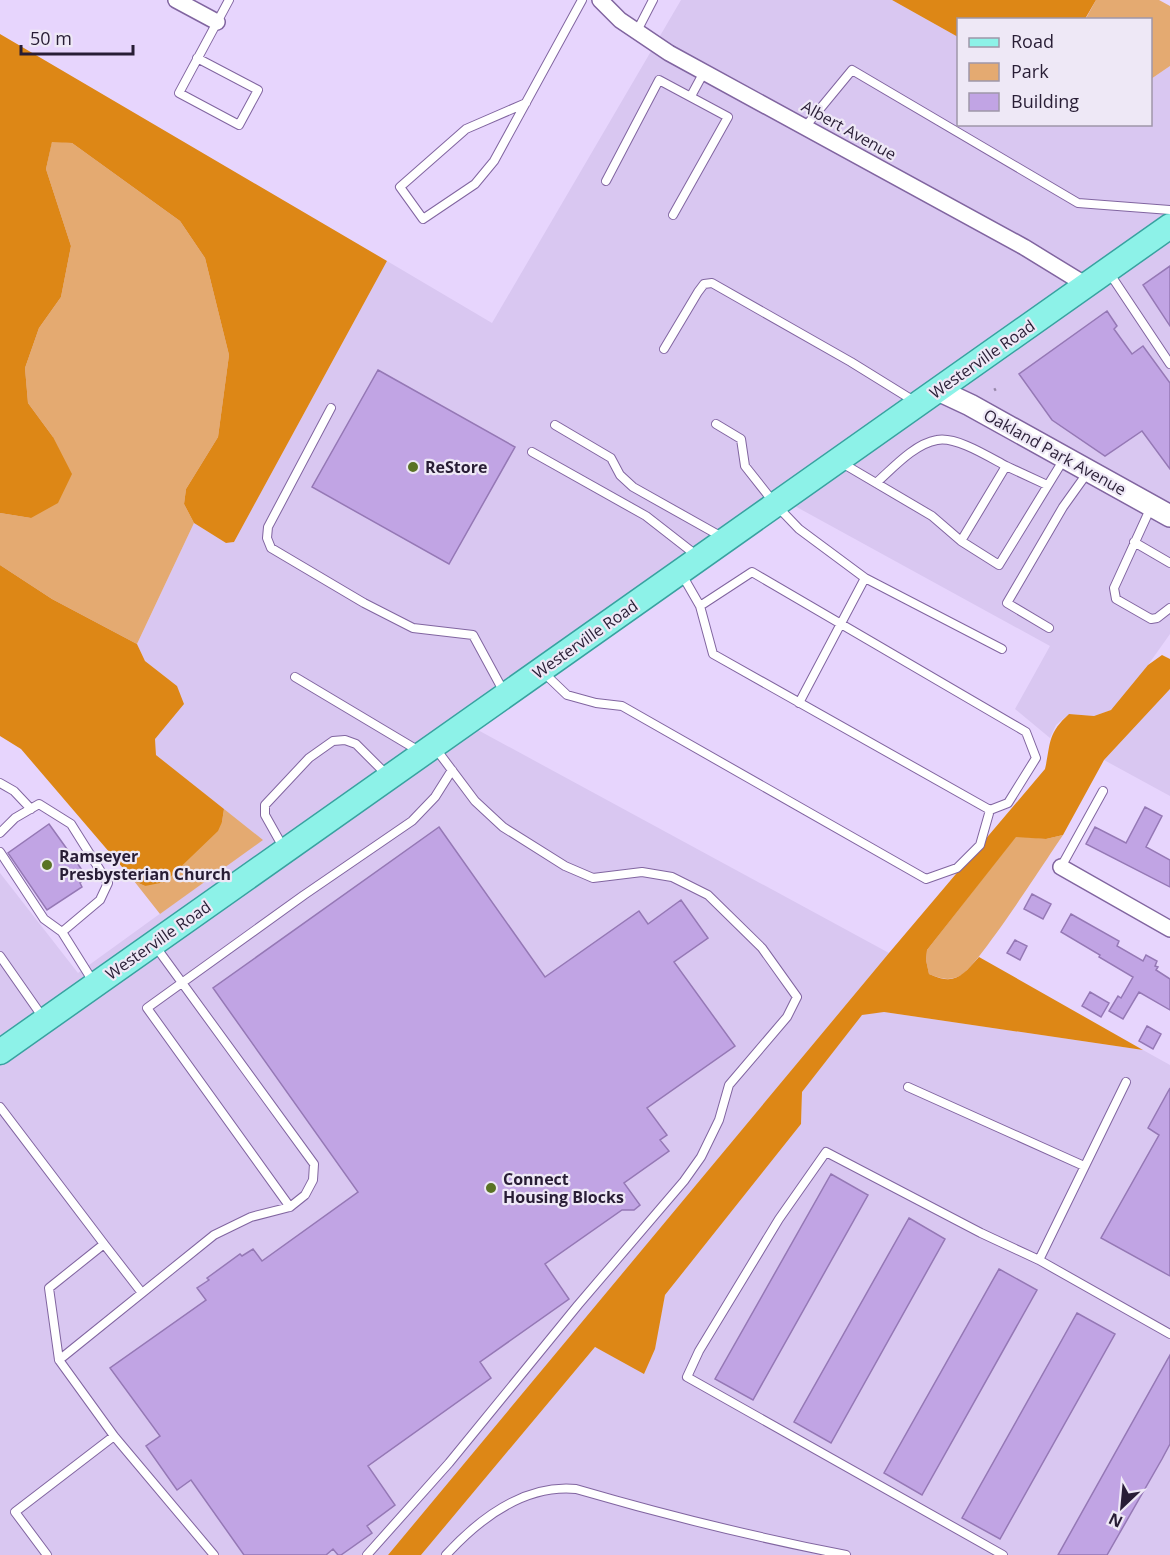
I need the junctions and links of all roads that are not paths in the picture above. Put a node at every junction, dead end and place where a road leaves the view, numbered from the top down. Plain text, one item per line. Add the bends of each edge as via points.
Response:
1 (176, 0) edge
2 (229, 0) edge
3 (582, 0) edge
4 (653, 0) edge
5 (604, 2) edge
6 (217, 22) junction
7 (637, 31) junction
8 (198, 58) junction
9 (704, 72) junction
10 (691, 96) junction
11 (526, 103) junction
12 (805, 127) junction
13 (606, 181) dead end
14 (1170, 210) edge
15 (673, 215) dead end
16 (1170, 226) edge
17 (1108, 270) junction
18 (1086, 285) junction
19 (664, 349) dead end
20 (1170, 364) edge
21 (938, 390) junction
22 (918, 404) junction
23 (331, 408) dead end
24 (716, 424) dead end
25 (555, 425) dead end
26 (532, 452) dead end
27 (1064, 458) junction
28 (837, 461) junction
29 (1006, 466) junction
30 (1089, 471) junction
31 (876, 483) junction
32 (1047, 485) junction
33 (776, 504) junction
34 (1151, 506) junction
35 (1170, 516) edge
36 (726, 539) junction
37 (961, 541) junction
38 (1134, 542) junction
39 (700, 558) junction
40 (1170, 563) edge
41 (680, 572) junction
42 (865, 578) junction
43 (700, 606) junction
44 (1170, 608) edge
45 (842, 624) junction
46 (1049, 628) dead end
47 (1002, 650) dead end
48 (540, 670) junction
49 (295, 677) dead end
50 (505, 695) junction
51 (800, 703) junction
52 (428, 749) junction
53 (452, 770) junction
54 (389, 777) junction
55 (0, 783) edge
56 (1103, 791) dead end
57 (31, 809) junction
58 (990, 810) junction
59 (0, 818) edge
60 (8, 825) junction
61 (0, 833) edge
62 (285, 850) junction
63 (0, 852) edge
64 (1061, 867) joint
65 (1170, 929) edge
66 (62, 932) junction
67 (153, 943) junction
68 (0, 956) edge
69 (182, 983) junction
70 (95, 984) junction
71 (45, 1020) junction
72 (0, 1052) edge
73 (1126, 1082) dead end
74 (908, 1087) dead end
75 (0, 1107) edge
76 (1084, 1166) junction
77 (290, 1207) junction
78 (104, 1244) junction
79 (1039, 1260) junction
80 (142, 1293) junction
81 (1170, 1334) edge
82 (59, 1360) junction
83 (114, 1436) junction
84 (42, 1553) edge
85 (214, 1555) edge
86 (367, 1555) edge
87 (446, 1555) edge
88 (846, 1555) edge
89 (1003, 1555) edge

1 - 6 street
2 - 6 lane
3 - 11 lane
4 - 7 lane
5 - 7 street, Albert Avenue
6 - 8 lane
7 - 9 street, Albert Avenue
8 - 8 lane via 179,93 239,125 258,90
9 - 10 lane
9 - 12 street, Albert Avenue
10 - 13 lane via 659,80
10 - 15 lane via 728,117
11 - 11 lane via 494,161 475,184 423,219 400,187 466,129
12 - 14 lane via 852,70 1078,203
12 - 18 street, Albert Avenue via 1024,246
16 - 17 main road, Westerville Road
17 - 18 main road, Westerville Road
17 - 20 lane
18 - 21 main road, Westerville Road
19 - 22 lane via 698,292 704,284 712,283
21 - 22 main road, Westerville Road
21 - 27 main road, Oakland Park Avenue
22 - 28 main road, Westerville Road
23 - 50 lane via 268,527 271,548 413,628 473,635
24 - 33 lane via 741,439 745,466
25 - 36 lane via 611,458 620,475 633,487
26 - 39 lane via 646,516
27 - 30 main road, Oakland Park Avenue
27 - 32 lane
28 - 31 lane
28 - 33 main road, Westerville Road
29 - 31 lane via 964,444 939,439 912,452
29 - 32 lane
29 - 37 lane
30 - 34 main road, Oakland Park Avenue
30 - 46 lane via 1063,507 1007,603
31 - 37 lane via 932,516
32 - 37 lane via 999,565
33 - 36 main road, Westerville Road
33 - 42 lane via 799,530
34 - 35 main road, Oakland Park Avenue
34 - 38 lane
36 - 39 main road, Westerville Road
38 - 40 lane
38 - 44 lane via 1114,588 1116,599 1151,619
39 - 41 main road, Westerville Road
41 - 43 lane
41 - 48 main road, Westerville Road
42 - 45 lane
42 - 47 lane
43 - 45 lane via 752,572
43 - 51 lane via 713,654
45 - 51 lane
45 - 58 lane via 1026,732 1036,758 1008,803
48 - 50 main road, Westerville Road
48 - 58 lane via 567,695 622,706 926,879 957,868 980,845
49 - 52 lane
50 - 52 main road, Westerville Road
51 - 58 lane
52 - 53 lane
52 - 54 main road, Westerville Road
53 - 69 lane via 435,797 412,821
53 - 86 lane via 475,801 503,827 565,866 593,878 642,872 672,877 708,895 762,948 797,998 787,1017 729,1085 719,1120 684,1181 449,1463
54 - 62 main road, Westerville Road
54 - 62 lane via 356,744 333,741 309,758 265,805 265,815
55 - 57 lane
56 - 64 lane
57 - 60 lane
57 - 66 lane via 39,804 71,824 108,883 100,900
59 - 60 lane
60 - 61 lane
62 - 67 main road, Westerville Road
63 - 66 lane via 44,919
64 - 65 street
66 - 70 lane
67 - 69 lane
67 - 70 main road, Westerville Road
68 - 71 lane
69 - 77 lane via 314,1164 313,1180 305,1196
69 - 77 lane via 147,1008
70 - 71 main road, Westerville Road
71 - 72 main road, Westerville Road
73 - 76 lane
74 - 76 lane
75 - 78 lane
76 - 79 lane
77 - 80 lane via 251,1217 214,1235
78 - 80 lane
78 - 82 lane via 49,1288
79 - 81 lane
79 - 89 lane via 826,1152 779,1219 687,1377
80 - 82 lane
82 - 83 lane
83 - 84 lane via 15,1512
83 - 85 lane
87 - 88 lane via 480,1521 507,1505 539,1491 560,1488

